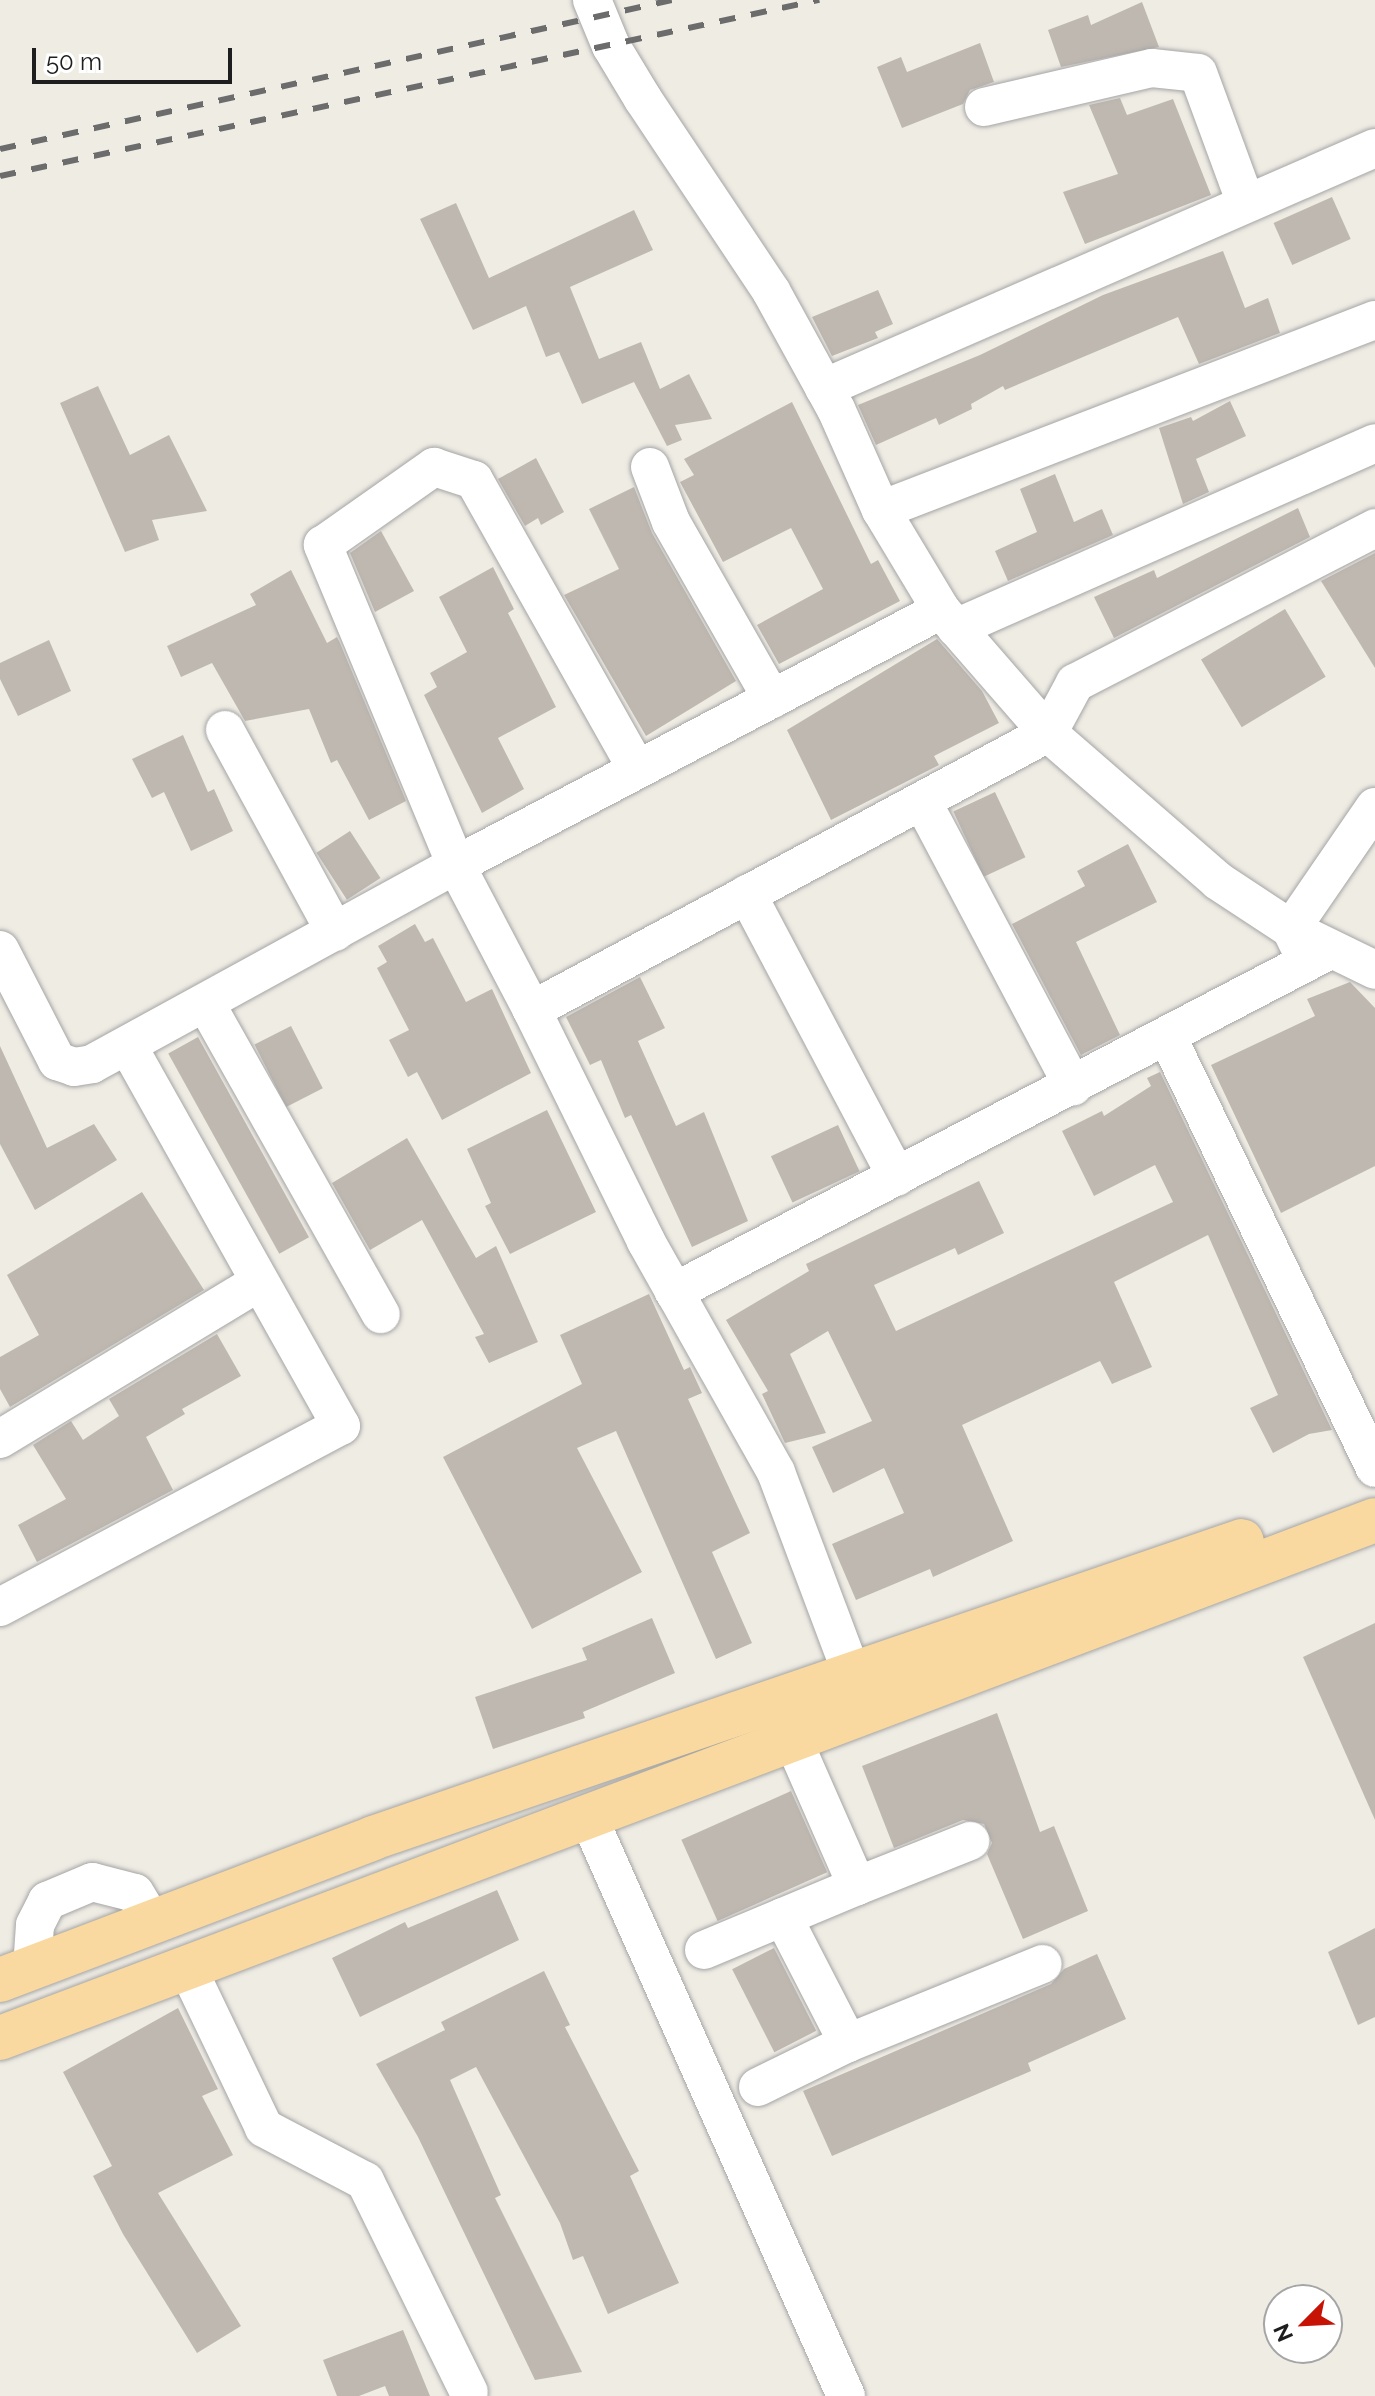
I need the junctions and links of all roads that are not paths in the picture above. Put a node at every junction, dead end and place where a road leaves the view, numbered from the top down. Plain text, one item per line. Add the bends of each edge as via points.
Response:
1 (592, 0) edge
2 (984, 107) dead end
3 (1375, 148) edge
4 (1245, 201) junction
5 (1375, 320) edge
6 (824, 388) junction
7 (1375, 443) edge
8 (650, 467) dead end
9 (881, 510) junction
10 (1375, 528) edge
11 (949, 619) junction
12 (772, 699) junction
13 (225, 730) dead end
14 (1048, 733) junction
15 (637, 769) junction
16 (922, 801) junction
17 (1375, 807) edge
18 (456, 865) junction
19 (747, 894) junction
20 (335, 932) junction
21 (1309, 947) junction
22 (0, 950) edge
23 (1375, 970) edge
24 (206, 1004) junction
25 (532, 1010) junction
26 (1168, 1038) junction
27 (129, 1048) junction
28 (1073, 1086) junction
29 (897, 1177) junction
30 (258, 1283) junction
31 (674, 1292) junction
32 (381, 1314) dead end
33 (0, 1439) edge
34 (1375, 1468) edge
35 (1375, 1500) edge
36 (1375, 1520) edge
37 (0, 1607) edge
38 (858, 1693) junction
39 (792, 1738) junction
40 (587, 1814) junction
41 (970, 1841) dead end
42 (857, 1886) junction
43 (783, 1917) junction
44 (149, 1924) junction
45 (704, 1950) dead end
46 (1043, 1964) dead end
47 (175, 1971) junction
48 (16, 1974) edge
49 (0, 2038) edge
50 (848, 2043) junction
51 (758, 2087) dead end
52 (469, 2392) dead end
53 (846, 2396) edge

1 - 6 street via 611,46 695,183 771,291
2 - 4 street via 1152,68 1198,73
3 - 4 street
4 - 6 street via 1225,215
5 - 9 street
6 - 9 street
7 - 11 street
8 - 12 street via 671,522
9 - 11 street
10 - 14 street via 1075,683
11 - 12 street
11 - 14 street
12 - 15 street
13 - 20 street
14 - 16 street
14 - 21 street via 1218,881
15 - 18 street
15 - 18 street via 474,480 434,467 323,545
16 - 19 street
16 - 28 street
17 - 21 street
18 - 20 street
18 - 25 street
19 - 25 street
19 - 29 street
20 - 24 street
21 - 23 street
21 - 26 street
22 - 27 street via 57,1061 74,1067 92,1064
24 - 27 street
24 - 32 street
25 - 31 street
26 - 28 street
26 - 34 street
27 - 30 street
28 - 29 street
29 - 31 street
30 - 33 street
30 - 37 street via 341,1426
31 - 38 street via 776,1472
35 - 38 main road via 1338,1508
36 - 38 main road
38 - 39 main road
38 - 44 main road via 373,1838
39 - 40 main road
39 - 42 street
40 - 47 main road
40 - 53 street
41 - 42 street
42 - 43 street
43 - 45 street
43 - 50 street
44 - 47 street
44 - 48 main road
44 - 48 street via 135,1893 92,1882 47,1901
46 - 50 street
47 - 49 main road
47 - 52 street via 264,2128 365,2181
50 - 51 street

